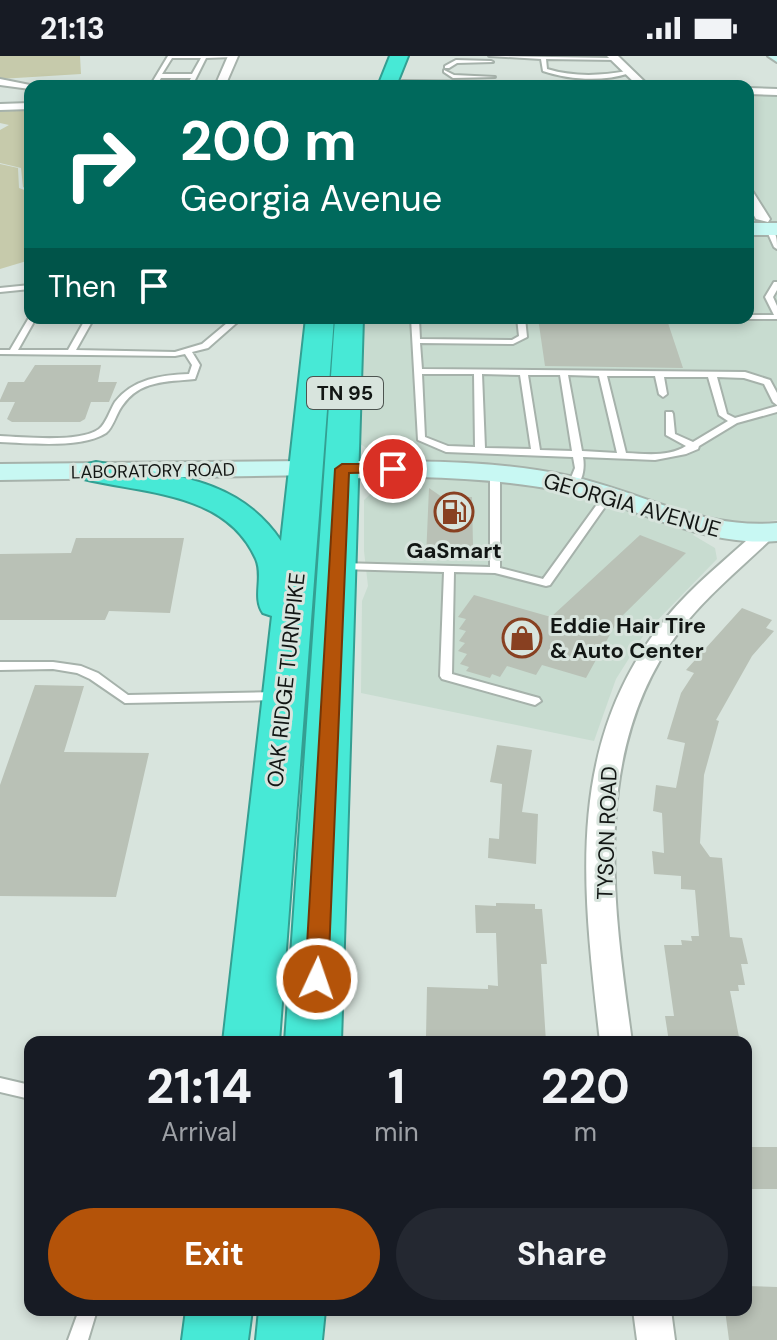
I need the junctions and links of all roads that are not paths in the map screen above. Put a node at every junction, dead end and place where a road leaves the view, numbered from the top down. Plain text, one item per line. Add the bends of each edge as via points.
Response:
1 (399, 56) edge
2 (416, 56) edge
3 (204, 57) edge
4 (232, 57) edge
5 (612, 57) edge
6 (491, 58) edge
7 (543, 58) edge
8 (627, 73) junction
9 (159, 76) junction
10 (194, 76) junction
11 (157, 80) edge
12 (192, 80) edge
13 (222, 80) edge
14 (395, 80) edge
15 (398, 80) edge
16 (483, 80) edge
17 (497, 80) edge
18 (636, 80) edge
19 (0, 82) edge
20 (24, 85) edge
21 (754, 91) edge
22 (777, 92) edge
23 (24, 106) edge
24 (0, 107) edge
25 (754, 206) edge
26 (766, 227) edge
27 (777, 284) edge
28 (24, 288) edge
29 (0, 290) edge
30 (777, 316) edge
31 (754, 317) edge
32 (29, 324) edge
33 (87, 324) edge
34 (231, 324) edge
35 (320, 324) edge
36 (348, 324) edge
37 (416, 324) edge
38 (522, 324) edge
39 (418, 341) junction
40 (0, 352) edge
41 (13, 352) junction
42 (188, 352) junction
43 (71, 353) junction
44 (419, 371) junction
45 (478, 373) junction
46 (524, 374) junction
47 (564, 375) junction
48 (603, 375) junction
49 (659, 375) junction
50 (712, 375) junction
51 (663, 394) dead end
52 (777, 402) edge
53 (777, 409) edge
54 (669, 414) dead end
55 (734, 421) junction
56 (0, 439) edge
57 (695, 447) junction
58 (536, 451) junction
59 (579, 452) junction
60 (622, 455) junction
61 (488, 461) junction
62 (324, 469) junction
63 (0, 472) edge
64 (96, 472) junction
65 (573, 485) junction
66 (609, 494) junction
67 (771, 533) edge
68 (337, 566) junction
69 (449, 568) junction
70 (495, 570) junction
71 (0, 666) edge
72 (287, 679) junction
73 (331, 695) junction
74 (535, 701) dead end
75 (252, 1036) edge
76 (313, 1036) edge
77 (615, 1036) edge
78 (0, 1085) edge
79 (24, 1091) edge
80 (86, 1316) edge
81 (218, 1316) edge
82 (291, 1316) edge
83 (653, 1316) edge
84 (78, 1340) edge
85 (215, 1340) edge
86 (289, 1340) edge
87 (656, 1340) edge

1 - 14 highway
2 - 15 highway
3 - 4 lane
3 - 9 lane via 170,57
3 - 10 lane
4 - 13 street
5 - 7 lane
5 - 8 street
6 - 7 lane
6 - 16 lane via 456,61 447,69 453,76
6 - 17 lane
7 - 8 lane via 545,70 557,73
8 - 18 street
9 - 10 lane
9 - 11 lane
10 - 12 lane
19 - 20 street
21 - 22 street
23 - 24 street
25 - 26 street
27 - 30 lane via 769,297
28 - 29 lane
30 - 31 lane
32 - 41 lane
33 - 43 lane
34 - 42 lane via 205,346
35 - 62 highway, OAK RIDGE TURNPIKE / TN 95
36 - 62 highway, OAK RIDGE TURNPIKE / TN 95
37 - 39 lane
38 - 39 lane via 523,337 513,342
39 - 44 lane
40 - 41 lane
41 - 43 lane
42 - 43 lane
42 - 56 lane via 196,365 192,377 162,376 134,387 112,411 105,430 70,441
44 - 45 lane
44 - 61 lane via 421,438
45 - 46 lane
45 - 61 lane
46 - 47 lane
46 - 58 lane
47 - 48 lane
47 - 59 lane
48 - 49 lane
48 - 60 lane
49 - 50 lane
49 - 51 lane
50 - 52 lane via 760,377
50 - 55 lane via 723,415
53 - 55 lane
54 - 57 lane via 671,435
55 - 57 lane
57 - 60 lane via 655,457
58 - 59 lane
58 - 61 lane
59 - 60 lane
59 - 65 lane
61 - 62 street, GEORGIA AVENUE
61 - 65 street, GEORGIA AVENUE
61 - 70 lane
62 - 64 street, LABORATORY ROAD
62 - 68 highway, OAK RIDGE TURNPIKE / TN 95
62 - 72 highway, OAK RIDGE TURNPIKE / TN 95
63 - 64 street, LABORATORY ROAD
64 - 72 highway via 179,487 225,503 253,526 276,562
65 - 66 street, GEORGIA AVENUE
66 - 67 street, GEORGIA AVENUE via 714,531
66 - 70 lane via 546,583
67 - 77 street, TYSON ROAD via 674,622 631,691 609,754 602,840
68 - 69 lane
68 - 73 highway, OAK RIDGE TURNPIKE / TN 95
69 - 70 lane
69 - 74 lane via 446,676
71 - 72 lane via 80,667 125,699
72 - 73 highway
72 - 75 highway, OAK RIDGE TURNPIKE / TN 95
73 - 76 highway, OAK RIDGE TURNPIKE / TN 95
78 - 79 lane
80 - 84 lane
81 - 85 highway
82 - 86 highway
83 - 87 street

